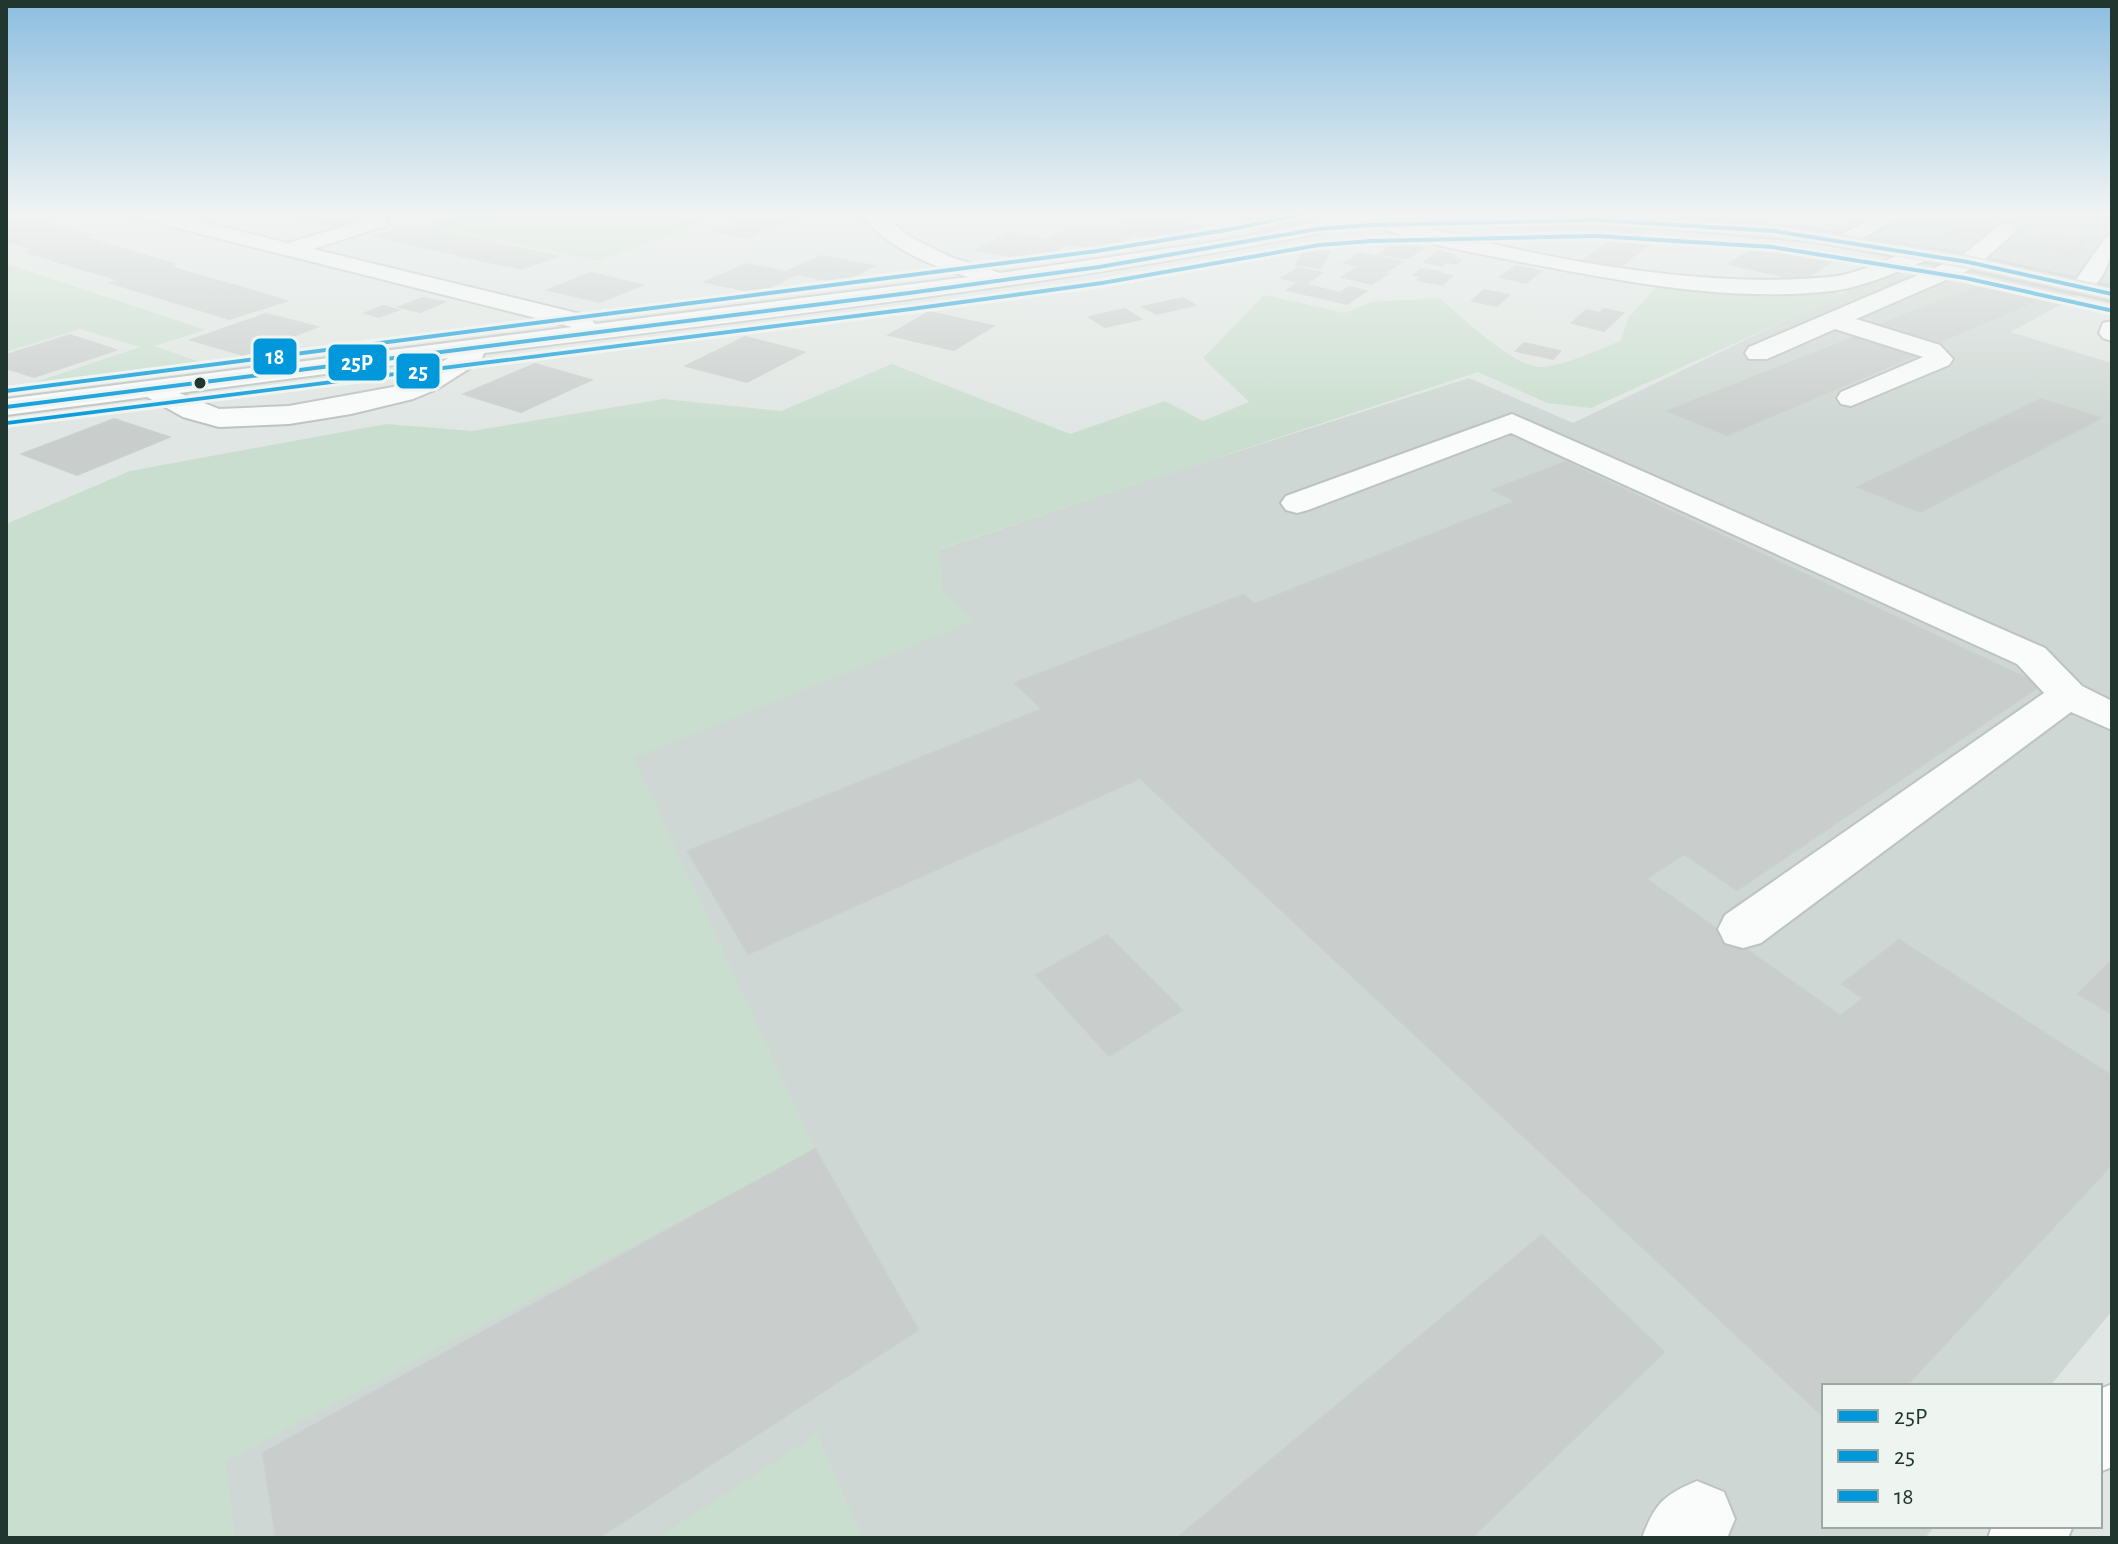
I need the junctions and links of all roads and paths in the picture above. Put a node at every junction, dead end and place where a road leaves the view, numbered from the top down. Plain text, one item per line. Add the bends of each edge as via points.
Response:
1 (431, 284) edge
2 (918, 284) edge
3 (974, 284) edge
4 (1123, 284) edge
5 (1917, 284) edge
6 (2069, 284) edge
7 (2085, 284) edge
8 (2083, 287) junction
9 (1132, 290) dead end
10 (909, 293) junction
11 (2112, 294) edge
12 (1833, 320) junction
13 (588, 334) junction
14 (489, 347) junction
15 (1758, 353) dead end
16 (152, 388) junction
17 (1851, 398) dead end
18 (6, 407) edge
19 (1297, 503) dead end
20 (2068, 695) junction
21 (2112, 717) edge
22 (1743, 929) dead end

1 - 13 street via 580,321
2 - 10 street
3 - 10 street
4 - 9 street
5 - 12 street
6 - 8 main road
7 - 8 street
8 - 11 main road
10 - 13 street
12 - 15 street
12 - 17 street via 1931,350 1940,359
13 - 14 street
14 - 16 street
14 - 16 street via 389,399 255,418 198,412
16 - 18 street
19 - 20 street via 1512,423 2031,656
20 - 21 street
20 - 22 street

